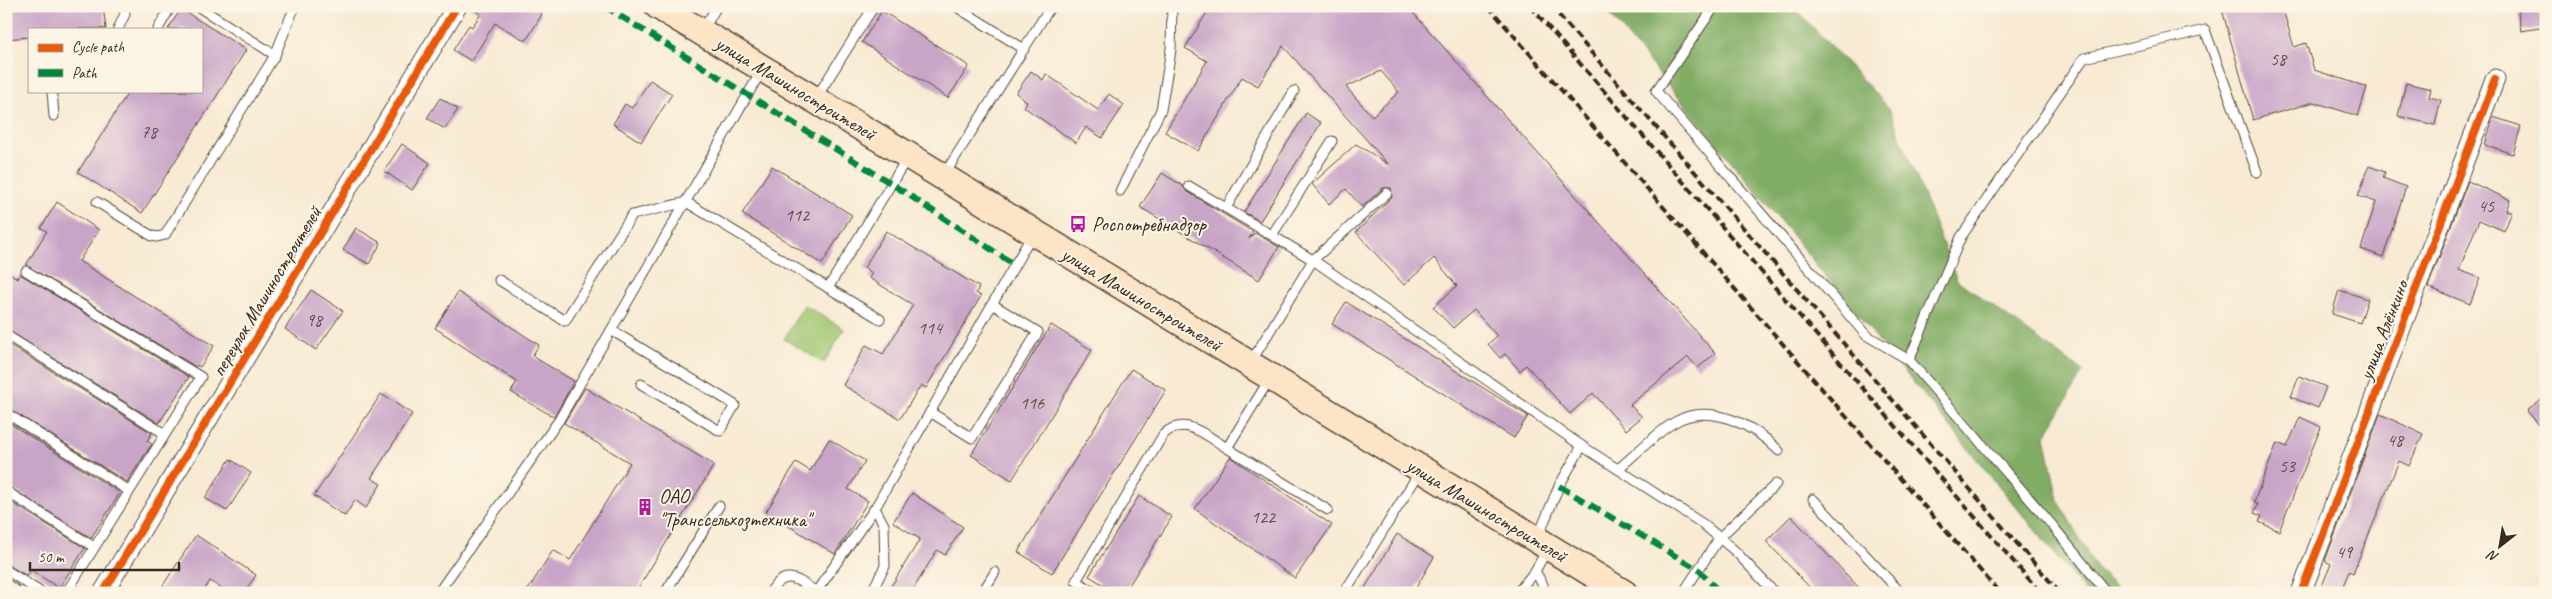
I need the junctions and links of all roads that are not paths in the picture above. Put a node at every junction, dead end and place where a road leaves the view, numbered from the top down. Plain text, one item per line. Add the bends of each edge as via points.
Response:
1 (124, 6) edge
2 (172, 6) edge
3 (197, 6) edge
4 (295, 6) edge
5 (457, 6) edge
6 (717, 6) edge
7 (874, 6) edge
8 (955, 6) edge
9 (1051, 6) edge
10 (1172, 6) edge
11 (1715, 6) edge
12 (671, 10) edge
13 (118, 28) edge
14 (159, 28) edge
15 (702, 32) junction
16 (1024, 49) junction
17 (275, 55) junction
18 (763, 68) junction
19 (2495, 79) dead end
20 (1294, 91) dead end
21 (52, 92) edge
22 (815, 100) junction
23 (54, 116) dead end
24 (1332, 141) dead end
25 (909, 156) junction
26 (2257, 172) dead end
27 (943, 177) junction
28 (1189, 186) dead end
29 (1120, 190) dead end
30 (1387, 193) dead end
31 (97, 202) dead end
32 (686, 202) junction
33 (1226, 208) junction
34 (1034, 232) junction
35 (1272, 236) junction
36 (1313, 260) junction
37 (26, 271) dead end
38 (499, 280) dead end
39 (828, 288) junction
40 (992, 304) junction
41 (880, 319) dead end
42 (611, 330) junction
43 (6, 336) edge
44 (1909, 360) junction
45 (1260, 371) junction
46 (641, 384) dead end
47 (930, 412) junction
48 (6, 413) edge
49 (165, 434) junction
50 (1582, 446) junction
51 (1228, 448) junction
52 (1779, 451) dead end
53 (1618, 469) junction
54 (1422, 470) junction
55 (1776, 484) dead end
56 (6, 491) edge
57 (129, 491) junction
58 (1814, 499) dead end
59 (719, 506) dead end
60 (875, 508) junction
61 (1328, 510) dead end
62 (1720, 538) junction
63 (1543, 543) junction
64 (94, 547) junction
65 (6, 570) edge
66 (1535, 571) junction
67 (995, 572) dead end
68 (872, 591) dead end
69 (818, 592) edge
70 (42, 593) edge
71 (66, 593) edge
72 (103, 593) edge
73 (438, 593) edge
74 (665, 593) edge
75 (770, 593) edge
76 (982, 593) edge
77 (1096, 593) edge
78 (1344, 593) edge
79 (1517, 593) edge
80 (1543, 593) edge
81 (1624, 593) edge
82 (1683, 593) edge
83 (1775, 593) edge
84 (1901, 593) edge
85 (2107, 593) edge
86 (2301, 593) edge

1 - 13 lane via 125,14
2 - 14 lane
3 - 17 lane
4 - 17 lane
5 - 72 street, переулок Машиностроителей
6 - 15 lane
7 - 22 lane
8 - 16 lane
9 - 16 lane
10 - 29 lane via 1171,50 1161,110
11 - 44 lane via 1656,91 1866,335
12 - 15 main road, улица Машиностроителей
15 - 18 main road, улица Машиностроителей
16 - 27 lane
17 - 31 lane via 165,235 152,236
18 - 22 main road, улица Машиностроителей
18 - 32 lane
19 - 86 street, улица Алёнкино
20 - 33 lane
21 - 23 lane
22 - 25 main road, улица Машиностроителей
24 - 35 lane
25 - 27 main road, улица Машиностроителей
25 - 39 lane
26 - 44 lane via 2205,30 2084,58 1961,237
27 - 34 main road, улица Машиностроителей
28 - 33 lane
30 - 36 lane
32 - 38 lane via 632,215 566,320
32 - 39 lane
32 - 42 lane
33 - 35 lane
34 - 40 lane
34 - 45 main road, улица Машиностроителей
35 - 36 lane
36 - 45 lane
36 - 50 lane
37 - 49 lane via 201,377
39 - 41 lane
40 - 47 lane
40 - 47 lane via 1038,332 972,438
42 - 46 lane via 735,405 720,431
42 - 73 lane via 559,420
43 - 49 lane
44 - 85 lane
45 - 51 lane
45 - 54 main road, улица Машиностроителей
47 - 60 lane
48 - 57 lane
49 - 57 lane
50 - 53 lane
50 - 63 lane via 1559,486
51 - 61 lane
51 - 77 lane via 1184,425 1163,435 1076,581
52 - 53 lane via 1759,432 1746,425 1714,416 1696,416 1675,422
53 - 62 lane
54 - 63 main road, улица Машиностроителей
54 - 78 lane
55 - 62 lane
56 - 64 lane
57 - 64 lane
58 - 84 lane
59 - 74 lane
60 - 68 lane via 884,525 885,566
60 - 69 lane
62 - 82 lane
62 - 83 lane
63 - 66 lane
63 - 81 main road, улица Машиностроителей
64 - 71 lane
65 - 70 lane
66 - 79 lane
66 - 80 lane via 1543,585
67 - 76 lane
69 - 75 lane via 785,577 776,582

